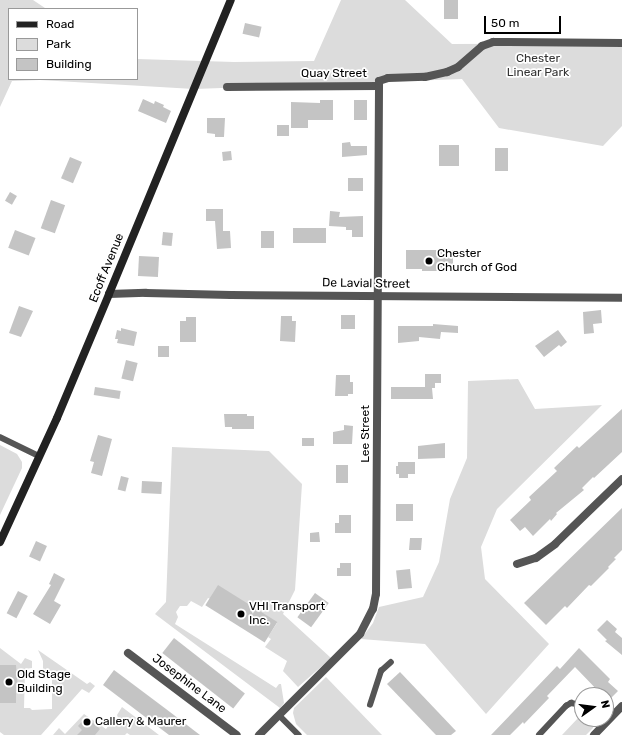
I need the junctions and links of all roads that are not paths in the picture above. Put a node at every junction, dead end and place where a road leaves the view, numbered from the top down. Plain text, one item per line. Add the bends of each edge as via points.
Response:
1 (231, 0) edge
2 (622, 43) edge
3 (378, 86) junction
4 (226, 87) dead end
5 (109, 294) junction
6 (378, 296) junction
7 (622, 298) edge
8 (0, 437) edge
9 (39, 456) junction
10 (622, 479) edge
11 (0, 542) edge
12 (517, 564) dead end
13 (128, 653) dead end
14 (391, 662) dead end
15 (574, 704) edge
16 (370, 705) dead end
17 (279, 715) junction
18 (601, 727) edge
19 (236, 735) edge
20 (258, 735) edge
21 (299, 735) edge
22 (539, 735) edge
23 (594, 735) edge

1 - 5 street, Ecoff Avenue
2 - 3 street, Quay Street via 500,41 482,46 458,67 436,75 383,79 379,81
3 - 4 street, Quay Street
3 - 6 street, Lee Street
5 - 6 street, De Lavial Street
5 - 9 street, Ecoff Avenue
6 - 7 street, De Lavial Street
6 - 17 street, Lee Street via 378,561 373,609 360,634
8 - 9 lane
9 - 11 street, Ecoff Avenue
10 - 12 street via 554,544 536,558
13 - 19 street, Josephine Lane
14 - 16 lane via 381,671
15 - 22 lane via 566,706
17 - 20 street, Lee Street
17 - 21 lane
18 - 23 street

